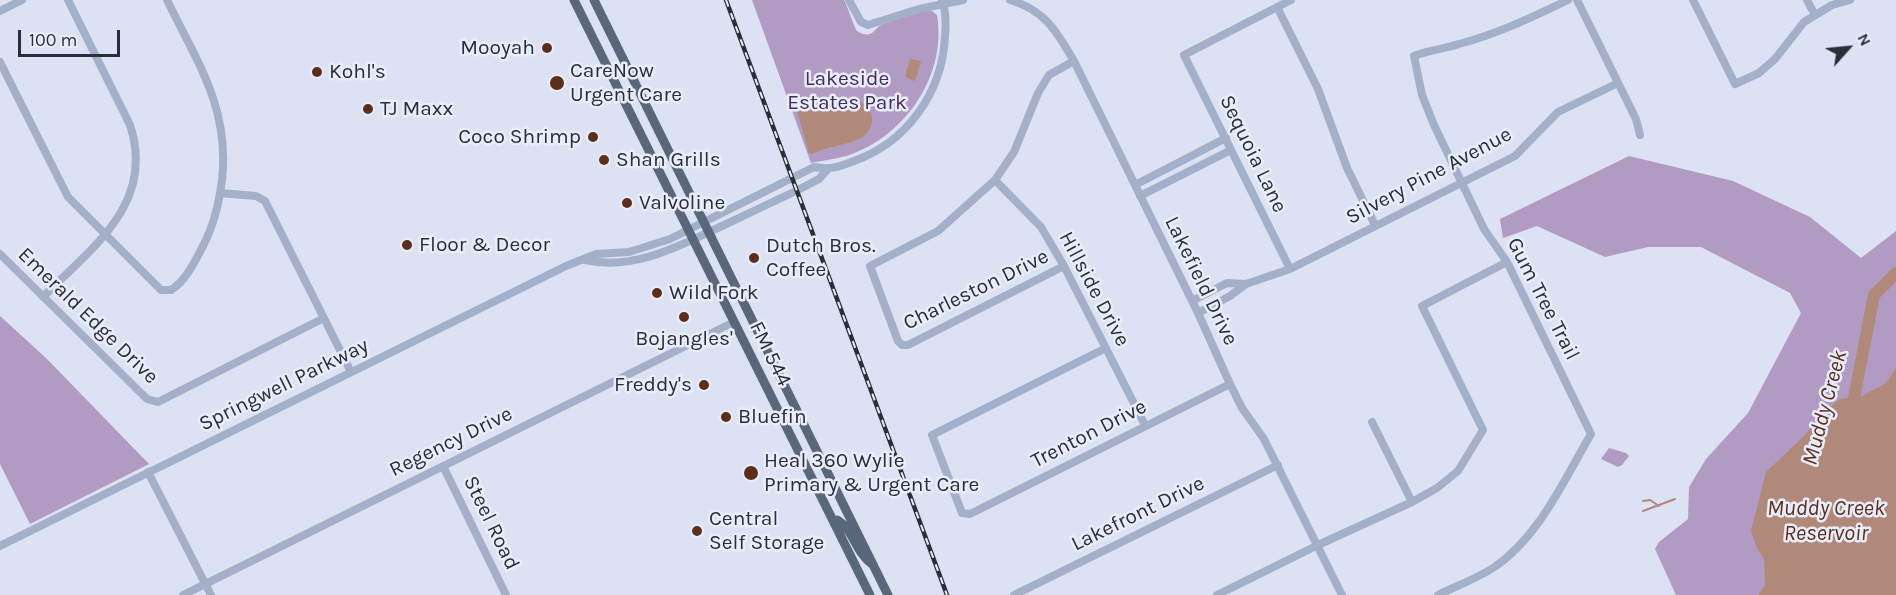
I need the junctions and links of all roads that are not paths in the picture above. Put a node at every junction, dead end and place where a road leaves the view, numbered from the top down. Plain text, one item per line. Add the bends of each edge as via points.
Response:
1 (22, 0) edge
2 (68, 0) edge
3 (167, 0) edge
4 (574, 0) edge
5 (594, 0) edge
6 (849, 0) edge
7 (963, 0) edge
8 (1010, 0) edge
9 (1291, 0) edge
10 (1569, 0) edge
11 (1577, 0) edge
12 (1693, 0) edge
13 (1807, 0) edge
14 (1850, 0) edge
15 (943, 2) edge
16 (1027, 2) edge
17 (1277, 7) junction
18 (0, 11) edge
19 (1815, 15) junction
20 (1074, 61) junction
21 (0, 62) edge
22 (634, 80) junction
23 (1618, 83) junction
24 (618, 88) junction
25 (1640, 135) dead end
26 (1226, 138) junction
27 (1231, 150) junction
28 (828, 170) junction
29 (995, 180) junction
30 (1463, 182) junction
31 (1135, 185) junction
32 (774, 186) junction
33 (220, 193) junction
34 (1140, 196) junction
35 (780, 198) junction
36 (704, 221) junction
37 (1375, 225) junction
38 (690, 229) junction
39 (709, 232) junction
40 (104, 234) junction
41 (695, 239) junction
42 (0, 254) edge
43 (585, 260) junction
44 (1507, 262) junction
45 (1064, 266) junction
46 (1290, 269) junction
47 (1246, 284) junction
48 (43, 297) junction
49 (1192, 301) junction
50 (1198, 313) junction
51 (324, 318) junction
52 (734, 322) junction
53 (1106, 348) junction
54 (351, 372) junction
55 (1230, 384) junction
56 (791, 397) junction
57 (775, 405) junction
58 (1372, 422) dead end
59 (1145, 425) junction
60 (1278, 465) junction
61 (443, 466) junction
62 (148, 472) junction
63 (1412, 502) junction
64 (833, 520) junction
65 (1318, 545) junction
66 (0, 546) edge
67 (874, 566) junction
68 (205, 584) junction
69 (183, 595) edge
70 (211, 595) edge
71 (506, 595) edge
72 (870, 595) edge
73 (888, 595) edge
74 (1014, 595) edge
75 (1218, 595) edge
76 (1342, 595) edge
77 (1438, 595) edge

1 - 18 street
2 - 40 street via 127,118 135,143 131,193 118,219
3 - 33 street via 218,110 224,153
4 - 24 main road, FM 544 / FM 544
5 - 22 main road, FM 544 / FM 544
6 - 15 street via 864,25
7 - 15 street
8 - 16 street, Lakefield Drive
9 - 17 street
10 - 30 street, Gum Tree Trail via 1503,30 1414,56 1422,95
11 - 23 street
12 - 19 street via 1735,84 1759,73 1804,22
13 - 19 street
14 - 19 street
15 - 28 street, Springwell Parkway via 941,66 922,107 900,134 879,150
16 - 20 street, Lakefield Drive via 1052,26
17 - 26 street, Sequoia Lane via 1184,55
17 - 37 street via 1318,89 1347,168
20 - 29 street via 1049,75 1014,152
20 - 31 street, Lakefield Drive
21 - 40 street via 65,192
22 - 24 main road
22 - 36 main road, FM 544 / FM 544
23 - 25 street
23 - 30 street, Silvery Pine Avenue via 1558,112 1515,156
24 - 38 main road, FM 544 / FM 544
26 - 27 street, Sequoia Lane
26 - 31 street
27 - 34 street
27 - 46 street, Sequoia Lane
28 - 32 street, Springwell Parkway via 814,167
28 - 35 street, Springwell Parkway via 819,179
29 - 45 street, Hillside Drive via 1041,227
29 - 45 street, Charleston Drive via 938,231 870,266 898,341 908,345
30 - 37 street, Silvery Pine Avenue
30 - 44 street, Gum Tree Trail via 1484,229
31 - 34 street, Lakefield Drive
32 - 35 street
32 - 36 street, Springwell Parkway
33 - 40 street via 213,225 197,257 175,288 168,291 161,290
33 - 51 street via 256,196 265,201
34 - 49 street, Lakefield Drive
35 - 39 street, Springwell Parkway
36 - 38 street, Springwell Parkway
36 - 39 main road, FM 544 / FM 544
37 - 46 street, Silvery Pine Avenue
38 - 41 main road, FM 544 / FM 544
38 - 43 street, Springwell Parkway via 650,247 596,254
39 - 41 street, Springwell Parkway
39 - 56 main road, FM 544 / FM 544
40 - 48 street
41 - 43 street, Springwell Parkway via 646,258
41 - 52 main road, FM 544 / FM 544
42 - 48 street, Emerald Edge Drive
43 - 54 street, Springwell Parkway
44 - 63 street via 1422,306 1483,430 1458,471
44 - 77 street, Gum Tree Trail via 1590,434 1534,531 1491,570
45 - 53 street, Hillside Drive
46 - 47 street, Silvery Pine Avenue
47 - 49 street, Silvery Pine Avenue via 1227,283
47 - 50 street, Silvery Pine Avenue
48 - 51 street, Emerald Edge Drive via 152,402
49 - 50 street, Lakefield Drive
50 - 55 street, Lakefield Drive
51 - 54 street
52 - 57 main road, FM 544 / FM 544
52 - 61 street, Regency Drive
53 - 59 street, Hillside Drive
53 - 59 street, Trenton Drive via 932,435 962,513 970,514
54 - 62 street, Springwell Parkway
55 - 59 street, Trenton Drive
55 - 60 street, Lakefield Drive
56 - 57 main road
56 - 67 main road, FM 544 / FM 544
57 - 64 main road, FM 544 / FM 544
58 - 63 street
60 - 65 street, Lakefield Drive
60 - 74 street, Lakefront Drive
61 - 68 street, Regency Drive
61 - 71 street, Steel Road
62 - 66 street, Springwell Parkway
62 - 68 street
63 - 65 street
64 - 67 main road via 841,522 861,556
64 - 72 main road, FM 544 / FM 544
65 - 75 street
65 - 76 street, Lakefield Drive
67 - 73 main road, FM 544 / FM 544
68 - 69 street, Regency Drive
68 - 70 street

